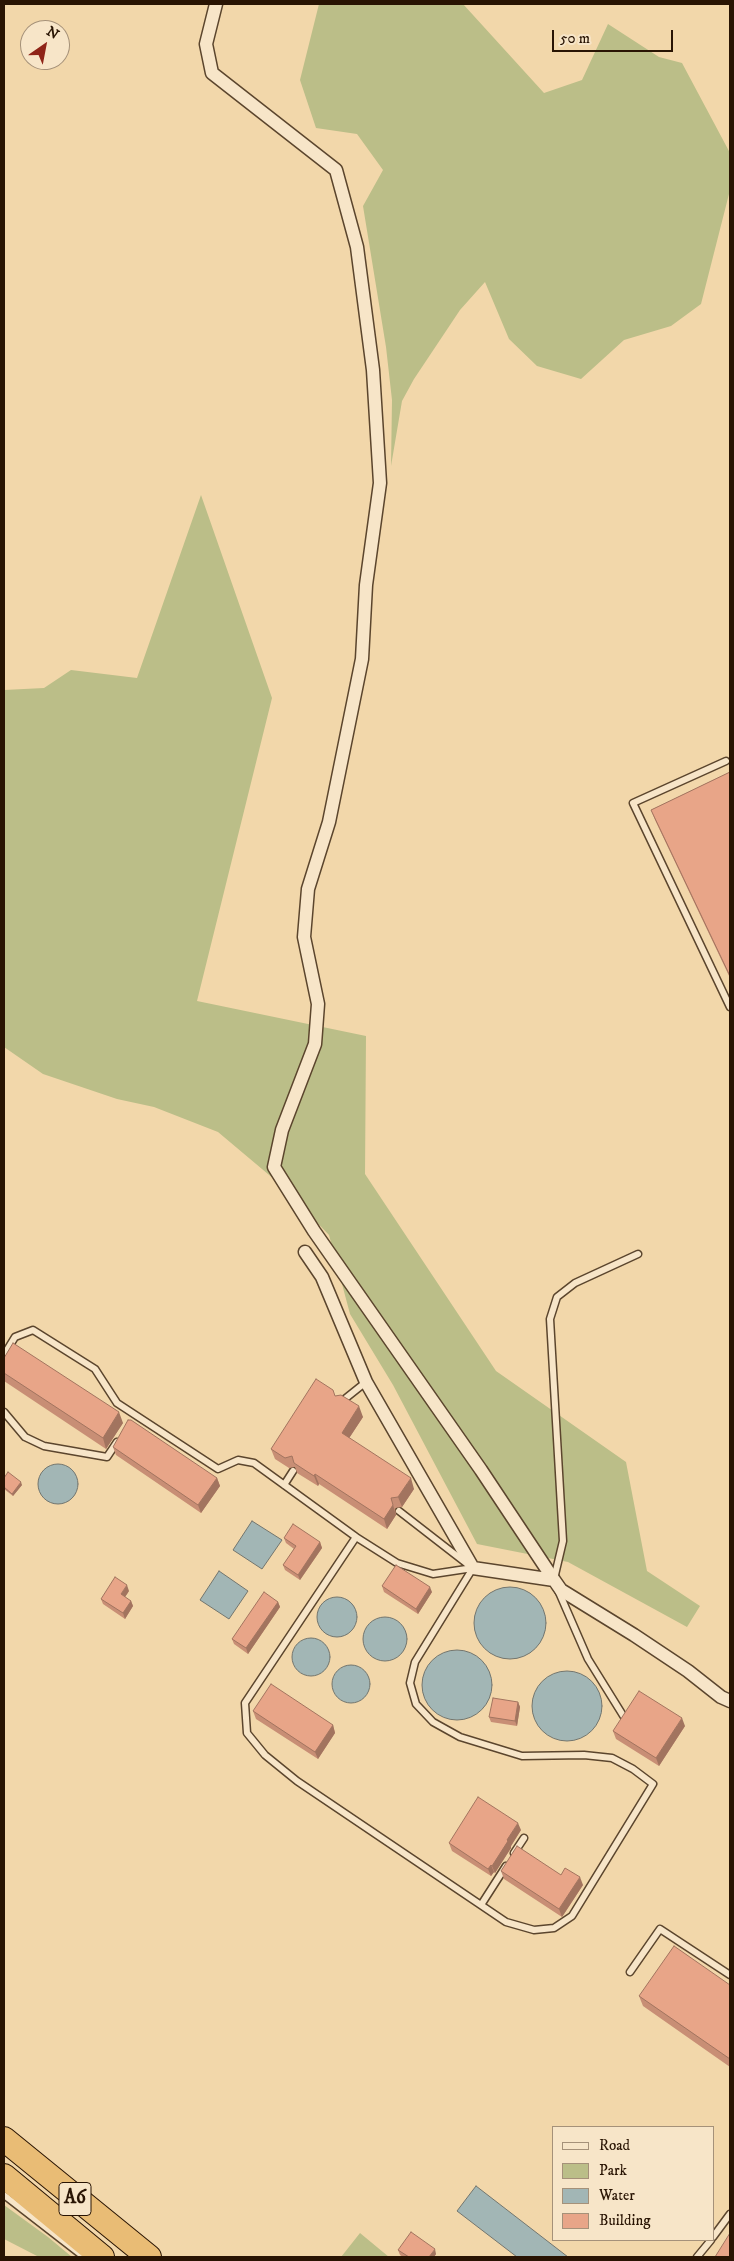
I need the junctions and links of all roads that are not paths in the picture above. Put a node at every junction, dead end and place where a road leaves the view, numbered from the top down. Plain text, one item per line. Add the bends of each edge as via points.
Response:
1 (216, 4) edge
2 (726, 762) dead end
3 (730, 1007) edge
4 (304, 1252) dead end
5 (638, 1254) dead end
6 (4, 1355) edge
7 (366, 1382) junction
8 (341, 1402) edge
9 (4, 1412) edge
10 (134, 1414) junction
11 (129, 1422) edge
12 (120, 1436) edge
13 (293, 1471) edge
14 (284, 1485) junction
15 (399, 1511) edge
16 (356, 1537) junction
17 (473, 1568) junction
18 (554, 1580) junction
19 (730, 1701) edge
20 (624, 1717) edge
21 (524, 1838) dead end
22 (481, 1905) junction
23 (630, 1972) dead end
24 (730, 1975) edge
25 (4, 2139) edge
26 (4, 2176) edge
27 (4, 2195) edge
28 (730, 2214) edge
29 (714, 2235) edge
30 (710, 2241) edge
31 (84, 2257) edge
32 (102, 2257) edge
33 (149, 2257) edge
34 (697, 2257) edge

1 - 18 street via 206,44 212,73 336,170 357,247 373,370 380,483 366,586 362,659 329,822 308,889 304,937 318,1004 315,1044 282,1130 274,1167 314,1231
2 - 3 lane via 633,803
4 - 7 street via 322,1277
5 - 18 lane via 575,1283 557,1297 550,1319 563,1541
6 - 10 lane via 15,1337 33,1330 95,1369 117,1403
7 - 8 lane
7 - 17 street
9 - 12 lane via 24,1437 44,1446 107,1457
10 - 11 lane
10 - 14 lane via 218,1469 238,1460 254,1463
13 - 14 lane
14 - 16 lane
15 - 17 lane
16 - 17 lane via 397,1563 433,1574
16 - 22 lane via 245,1703 247,1733 265,1755 297,1781
17 - 18 street
17 - 22 lane via 415,1662 410,1683 416,1704 432,1722 460,1737 522,1756 584,1754 612,1758 653,1784 572,1916 554,1928 534,1930 506,1922
18 - 19 street via 560,1590 634,1635
18 - 20 lane via 588,1659
21 - 22 lane
23 - 24 lane via 660,1929
25 - 33 highway, A6
26 - 32 highway, A6
27 - 31 lane
28 - 29 lane
30 - 34 lane

